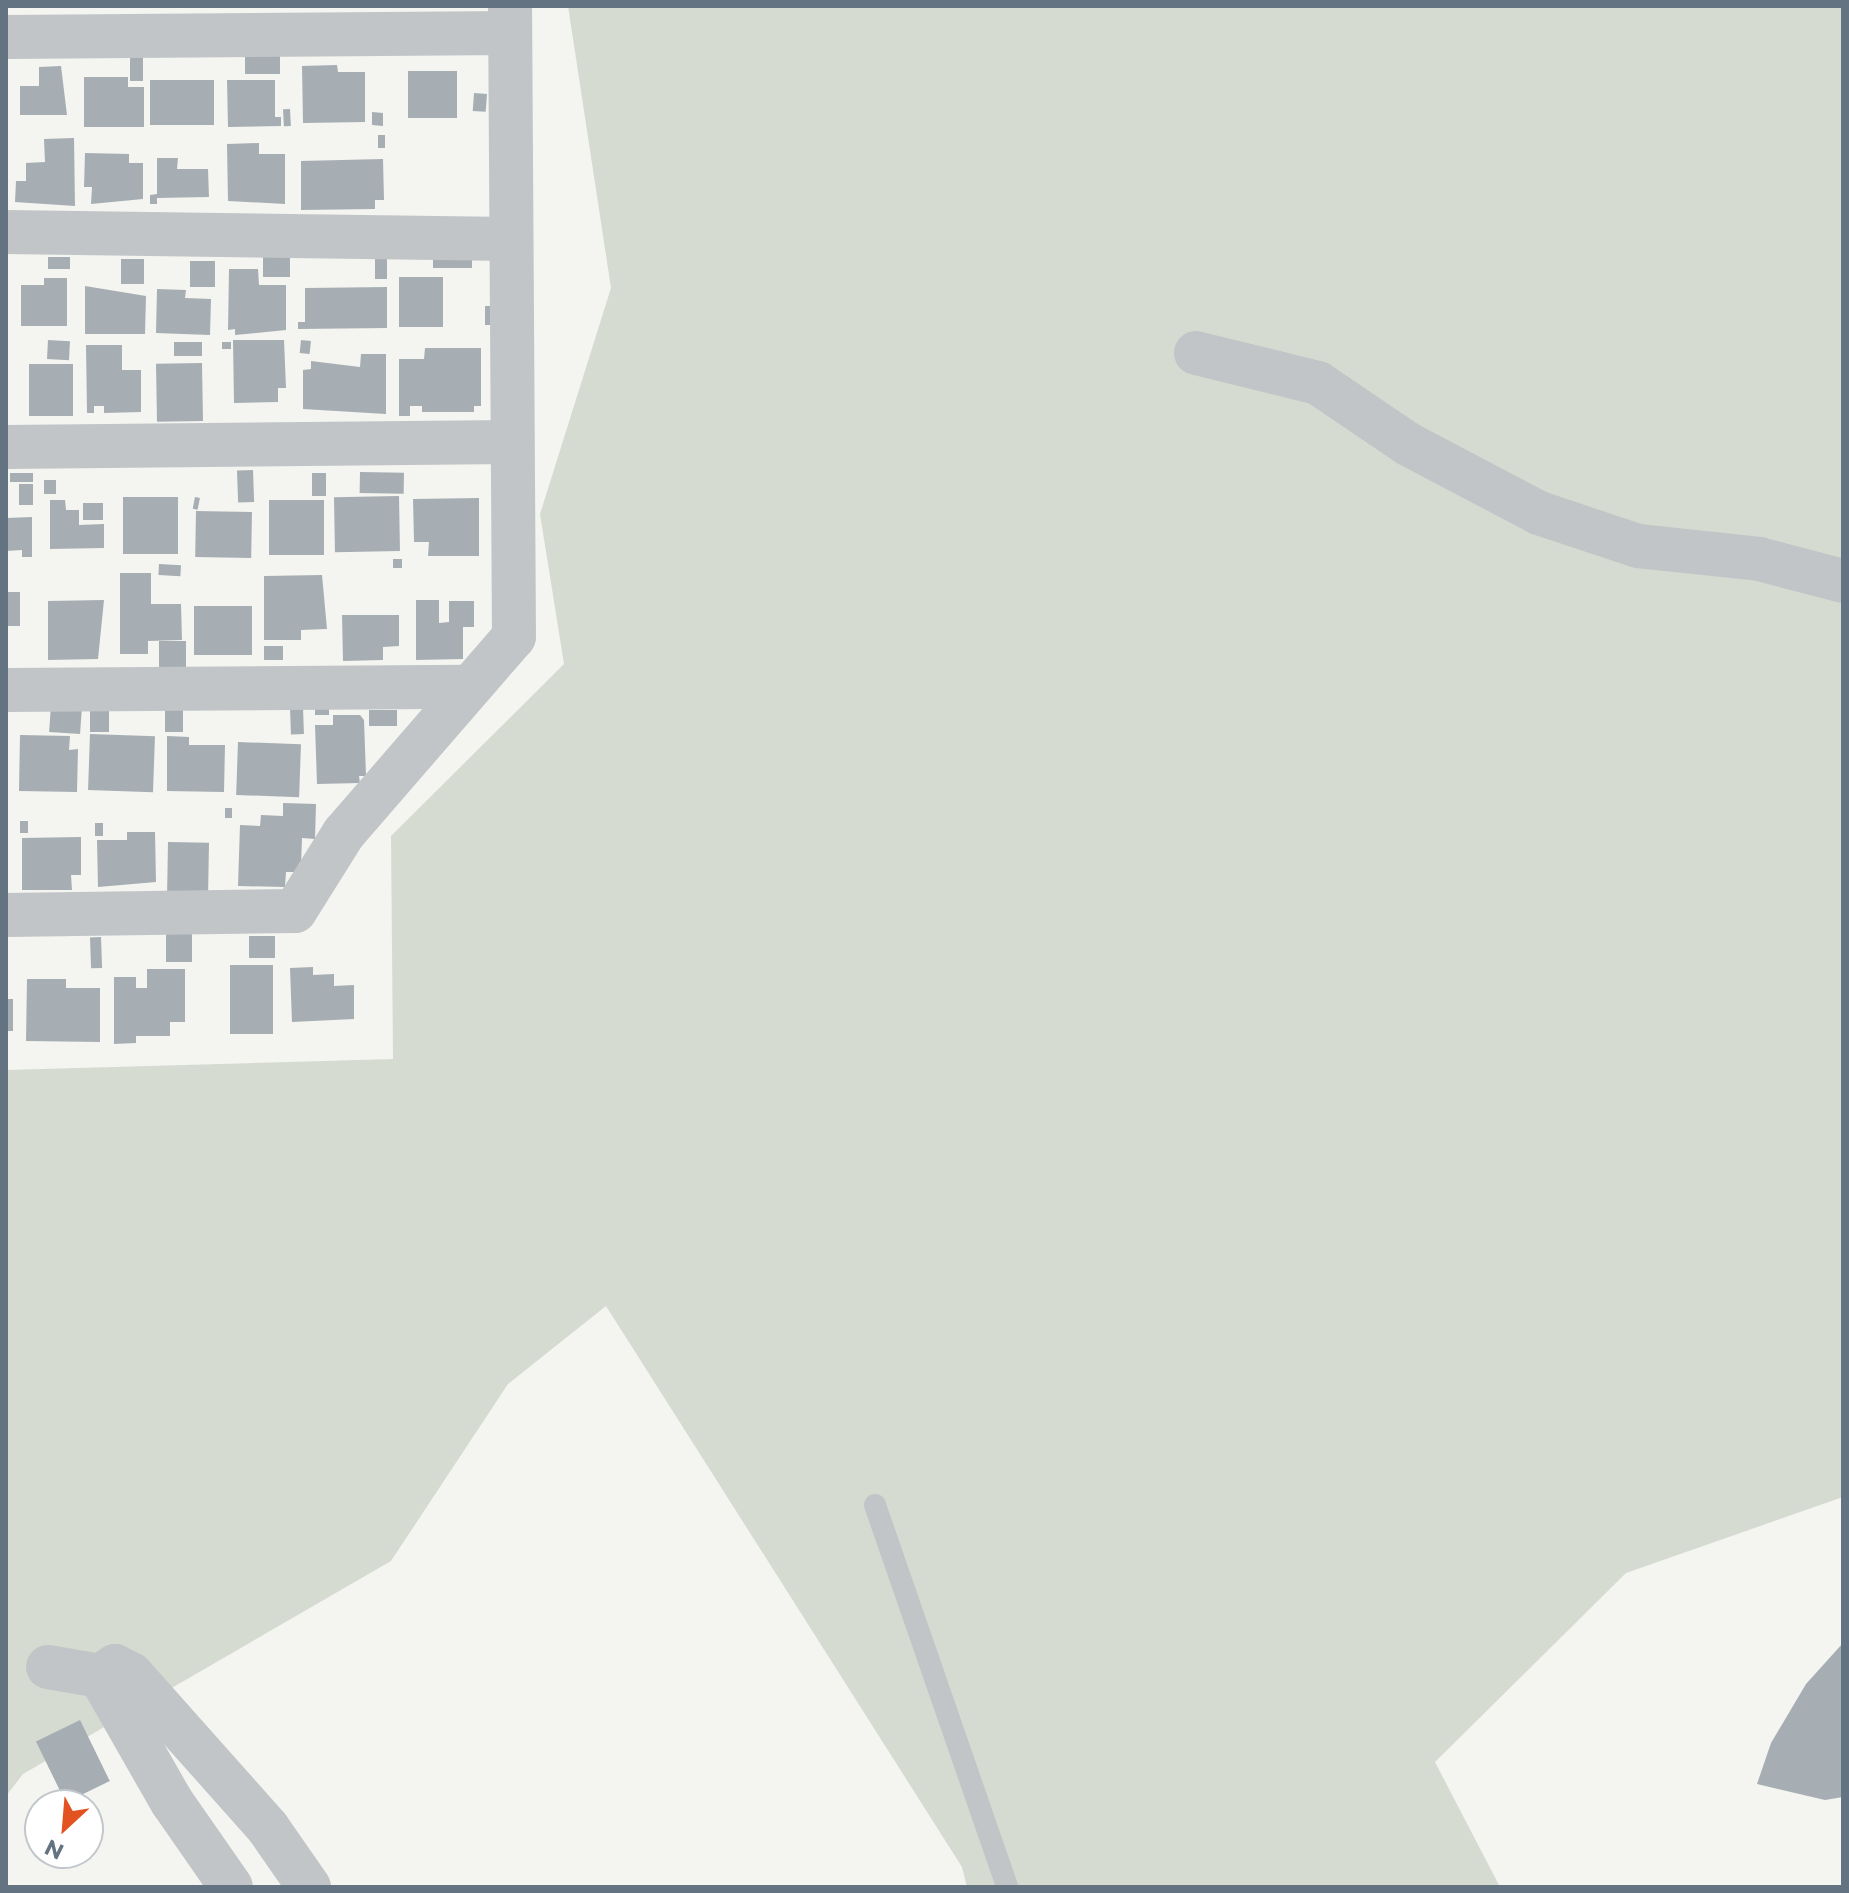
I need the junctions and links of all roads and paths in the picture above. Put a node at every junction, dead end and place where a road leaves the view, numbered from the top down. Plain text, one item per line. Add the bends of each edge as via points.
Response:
1 (510, 19) edge
2 (6, 37) edge
3 (6, 232) edge
4 (510, 239) junction
5 (1196, 353) dead end
6 (512, 442) junction
7 (6, 447) edge
8 (1843, 581) edge
9 (469, 687) junction
10 (6, 690) edge
11 (6, 915) edge
12 (875, 1505) dead end
13 (48, 1667) dead end
14 (100, 1676) junction
15 (231, 1887) edge
16 (309, 1887) edge
17 (1007, 1887) edge

1 - 2 street
1 - 4 street
3 - 4 street
4 - 6 street
5 - 8 street via 1318,383 1408,444 1539,513 1638,546 1759,559
6 - 7 street
6 - 9 street via 514,637
9 - 10 street
9 - 11 street via 344,833 295,911
12 - 17 lane
13 - 14 street
14 - 15 street via 172,1802
14 - 16 street via 115,1666 131,1674 268,1828

